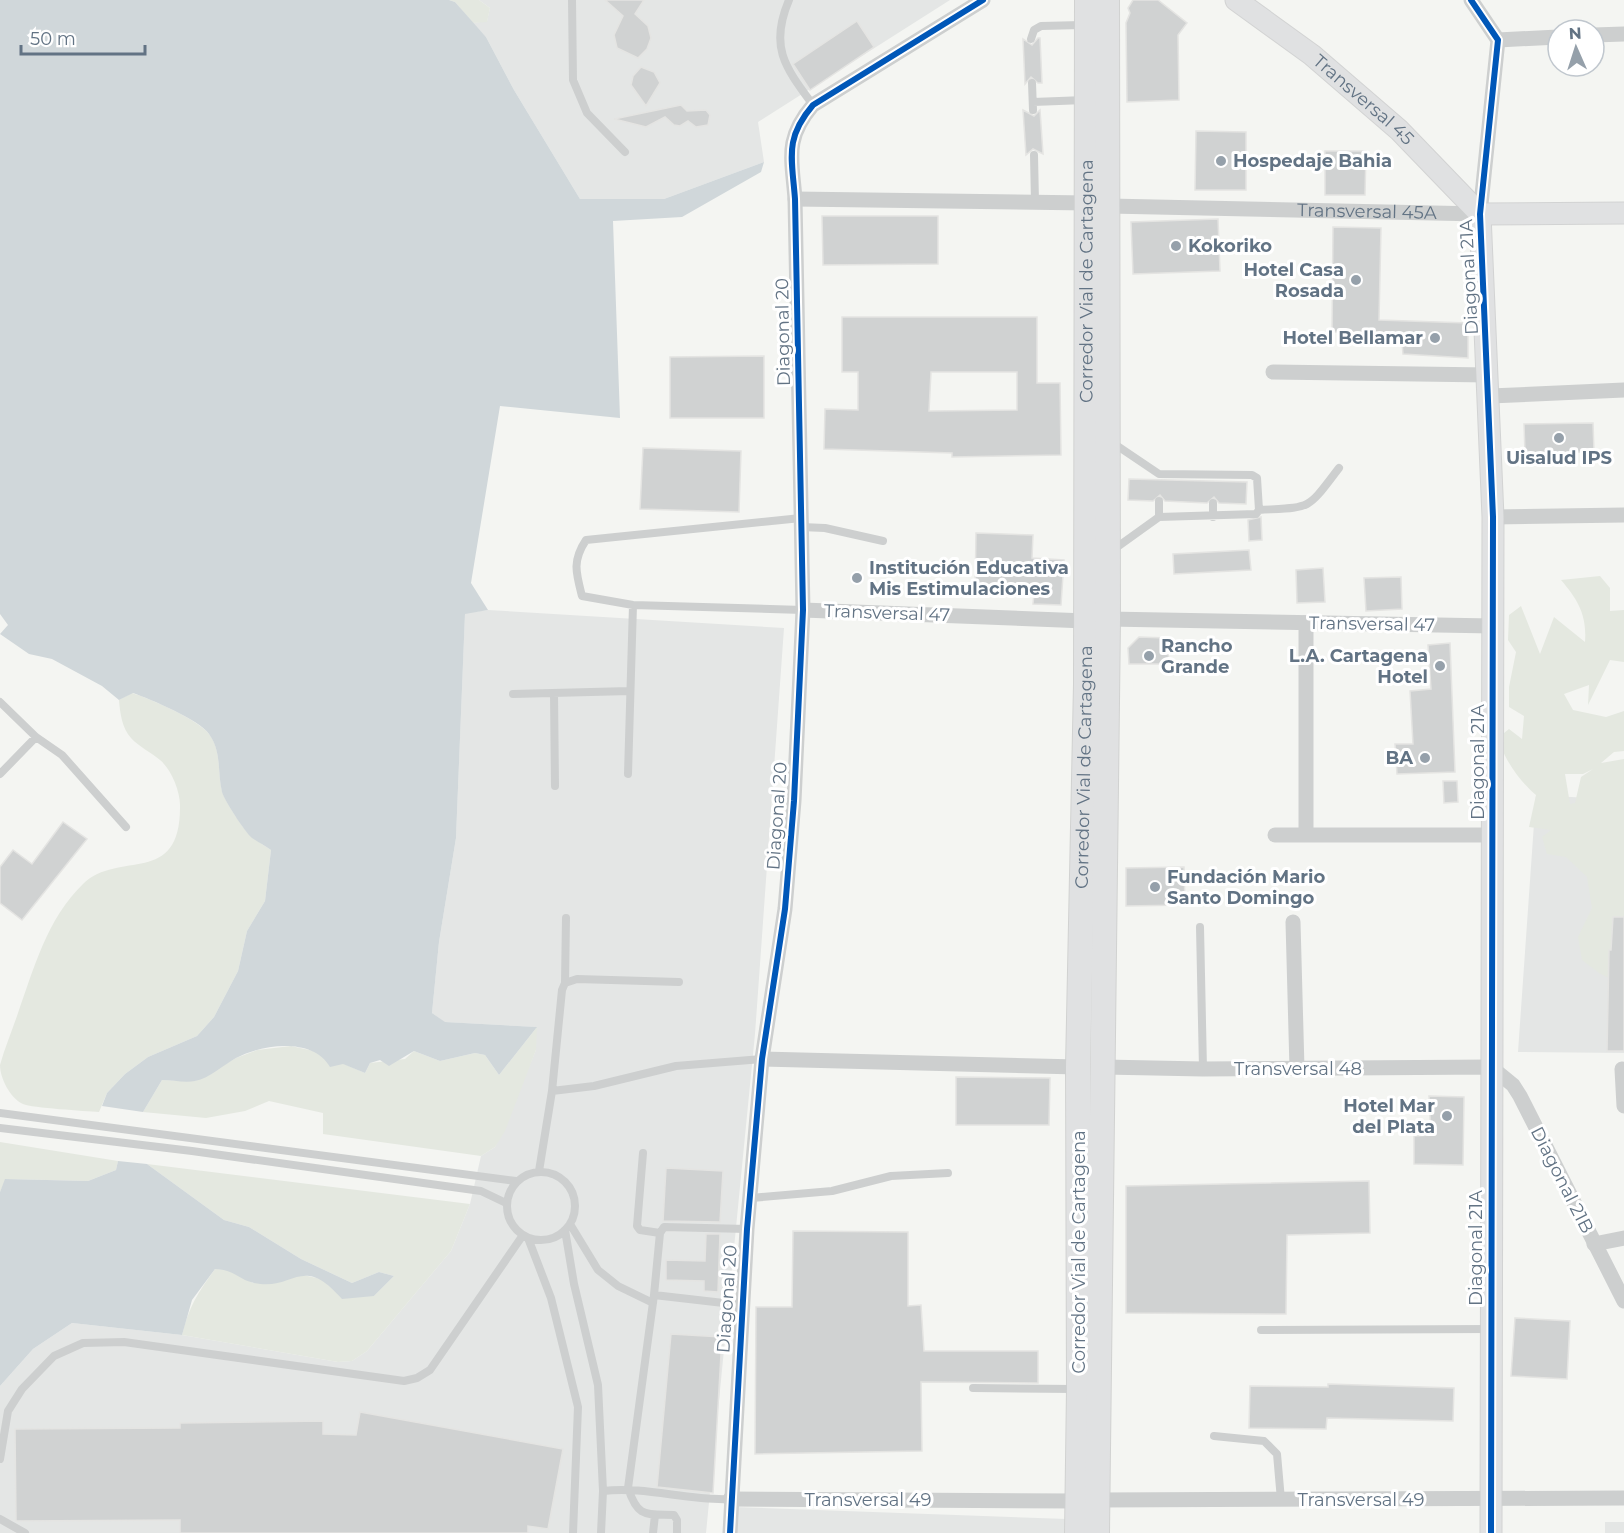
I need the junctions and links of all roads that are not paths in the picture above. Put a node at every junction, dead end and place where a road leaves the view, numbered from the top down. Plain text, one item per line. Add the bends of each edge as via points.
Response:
1 (572, 0) edge
2 (789, 0) edge
3 (983, 0) edge
4 (1088, 0) edge
5 (1107, 0) edge
6 (1236, 0) edge
7 (1471, 0) edge
8 (1088, 24) junction
9 (1624, 34) edge
10 (1606, 35) edge
11 (1546, 38) edge
12 (1031, 39) dead end
13 (1498, 40) junction
14 (1032, 83) dead end
15 (1098, 99) junction
16 (813, 105) junction
17 (625, 152) dead end
18 (1034, 155) dead end
19 (795, 199) junction
20 (1035, 202) junction
21 (1098, 204) junction
22 (1624, 213) edge
23 (1480, 214) junction
24 (1274, 372) dead end
25 (1489, 386) junction
26 (1624, 390) edge
27 (1090, 439) junction
28 (1340, 468) dead end
29 (1159, 501) dead end
30 (1213, 503) dead end
31 (1259, 510) junction
32 (1624, 515) edge
33 (1159, 517) junction
34 (1213, 517) junction
35 (1493, 517) junction
36 (801, 523) junction
37 (883, 541) dead end
38 (1107, 554) junction
39 (633, 605) junction
40 (803, 610) junction
41 (1097, 620) junction
42 (1305, 623) junction
43 (1493, 627) junction
44 (630, 691) junction
45 (555, 693) junction
46 (513, 694) dead end
47 (0, 702) edge
48 (36, 737) junction
49 (0, 774) edge
50 (628, 774) dead end
51 (555, 786) dead end
52 (126, 827) dead end
53 (1306, 833) junction
54 (1275, 835) dead end
55 (1494, 835) junction
56 (566, 918) dead end
57 (1293, 922) dead end
58 (1200, 927) dead end
59 (679, 982) dead end
60 (565, 983) junction
61 (762, 1059) junction
62 (1078, 1067) junction
63 (1104, 1067) junction
64 (1491, 1067) junction
65 (1297, 1069) junction
66 (1622, 1069) dead end
67 (1203, 1070) junction
68 (552, 1091) junction
69 (1624, 1106) edge
70 (1, 1114) edge
71 (0, 1128) edge
72 (643, 1153) dead end
73 (539, 1171) junction
74 (948, 1173) dead end
75 (516, 1181) junction
76 (752, 1198) junction
77 (506, 1203) junction
78 (567, 1227) junction
79 (747, 1229) junction
80 (660, 1233) junction
81 (526, 1237) junction
82 (1624, 1238) edge
83 (1594, 1244) junction
84 (654, 1299) junction
85 (1624, 1301) edge
86 (741, 1305) junction
87 (1490, 1329) junction
88 (1261, 1330) dead end
89 (973, 1388) dead end
90 (1079, 1389) junction
91 (1214, 1436) dead end
92 (0, 1459) edge
93 (628, 1488) junction
94 (603, 1491) junction
95 (1624, 1498) edge
96 (730, 1499) junction
97 (1281, 1500) junction
98 (1491, 1500) junction
99 (1088, 1501) junction
100 (655, 1515) junction
101 (0, 1519) edge
102 (25, 1533) edge
103 (573, 1533) edge
104 (601, 1533) edge
105 (653, 1533) edge
106 (677, 1533) edge
107 (730, 1533) edge
108 (1077, 1533) edge
109 (1097, 1533) edge
110 (1491, 1533) edge

1 - 17 lane via 573,80 587,113
2 - 16 lane via 780,21 778,41 794,80
3 - 16 street
4 - 8 main road, Corredor Vial de Cartagena
5 - 15 main road, Corredor Vial de Cartagena
6 - 23 street, Transversal 45 via 1312,55 1390,122
7 - 13 street
8 - 12 lane via 1041,26
8 - 15 main road, Corredor Vial de Cartagena
9 - 10 street
11 - 13 street
13 - 23 street, Diagonal 21A
14 - 15 lane via 1033,106
15 - 21 main road, Corredor Vial de Cartagena
16 - 19 street, Diagonal 20 via 798,123 791,148
18 - 20 lane
19 - 20 street, Transversal 45A
19 - 36 street, Diagonal 20
20 - 21 street, Transversal 45A
21 - 23 street, Transversal 45A
21 - 27 main road, Corredor Vial de Cartagena
22 - 23 street, Transversal 45A
23 - 25 street, Diagonal 21A
24 - 25 street
25 - 26 street
25 - 35 street, Diagonal 21A
27 - 31 lane via 1159,477 1252,475 1257,478
27 - 38 main road, Corredor Vial de Cartagena
27 - 41 main road, Corredor Vial de Cartagena
28 - 31 lane via 1304,508
29 - 33 lane
30 - 34 lane
31 - 34 lane via 1256,514
32 - 35 street
33 - 34 lane
33 - 38 lane
35 - 43 street, Diagonal 21A
36 - 37 lane
36 - 39 lane, Transversal 47 via 586,540 576,555 582,596
36 - 40 street, Diagonal 20
38 - 41 main road, Corredor Vial de Cartagena
39 - 40 lane, Transversal 47
39 - 44 lane
40 - 41 street, Transversal 47
40 - 61 street, Diagonal 20 via 786,909
41 - 42 street, Transversal 47
41 - 62 main road, Corredor Vial de Cartagena
41 - 63 main road, Corredor Vial de Cartagena
42 - 43 street, Transversal 47
42 - 53 street
43 - 55 street, Diagonal 21A
44 - 45 lane
44 - 50 lane
45 - 46 lane
45 - 51 lane
47 - 48 lane
48 - 49 lane
48 - 52 lane via 62,755
53 - 54 street
53 - 55 street
55 - 64 street, Diagonal 21A
56 - 60 lane
57 - 65 street
58 - 67 lane
59 - 60 lane via 577,979
60 - 68 lane
61 - 62 street
61 - 68 lane via 676,1066 594,1086
61 - 76 street, Diagonal 20
62 - 90 main road, Corredor Vial de Cartagena
63 - 67 street, Transversal 48
63 - 99 main road, Corredor Vial de Cartagena
64 - 65 street, Transversal 48
64 - 83 street, Diagonal 21B via 1520,1096
64 - 87 street, Diagonal 21A
65 - 67 street, Transversal 48
66 - 69 street
68 - 73 lane
70 - 75 lane
71 - 77 lane via 481,1191
72 - 80 lane via 637,1226
73 - 75 lane
73 - 78 lane via 561,1177 571,1188 575,1203
74 - 76 lane via 891,1176 832,1191
75 - 77 lane
76 - 79 street, Diagonal 20
77 - 81 lane via 508,1219
78 - 81 lane via 552,1238
78 - 84 lane via 598,1270 618,1286
78 - 94 lane via 574,1284 598,1385
79 - 80 lane via 664,1227
79 - 86 street, Diagonal 20
80 - 84 lane
81 - 92 lane via 430,1370 417,1378 404,1381 124,1342 83,1343 54,1356 22,1389 8,1411
81 - 103 lane via 552,1298 578,1407
82 - 83 street
83 - 85 street, Diagonal 21B
84 - 86 lane
84 - 93 lane
86 - 96 street, Diagonal 20
87 - 88 lane
87 - 98 street, Diagonal 21A
89 - 90 lane
90 - 99 main road, Corredor Vial de Cartagena
91 - 97 lane via 1264,1441 1277,1454
93 - 94 lane
93 - 96 lane via 703,1501
93 - 100 lane via 634,1507
94 - 104 lane
95 - 98 street, Transversal 49
96 - 99 street, Transversal 49
96 - 107 street, Diagonal 20
97 - 98 street, Transversal 49
97 - 99 street, Transversal 49
98 - 110 street, Diagonal 21A
99 - 108 main road, Corredor Vial de Cartagena
99 - 109 main road, Corredor Vial de Cartagena
100 - 105 lane
100 - 106 lane via 674,1515
101 - 102 lane

